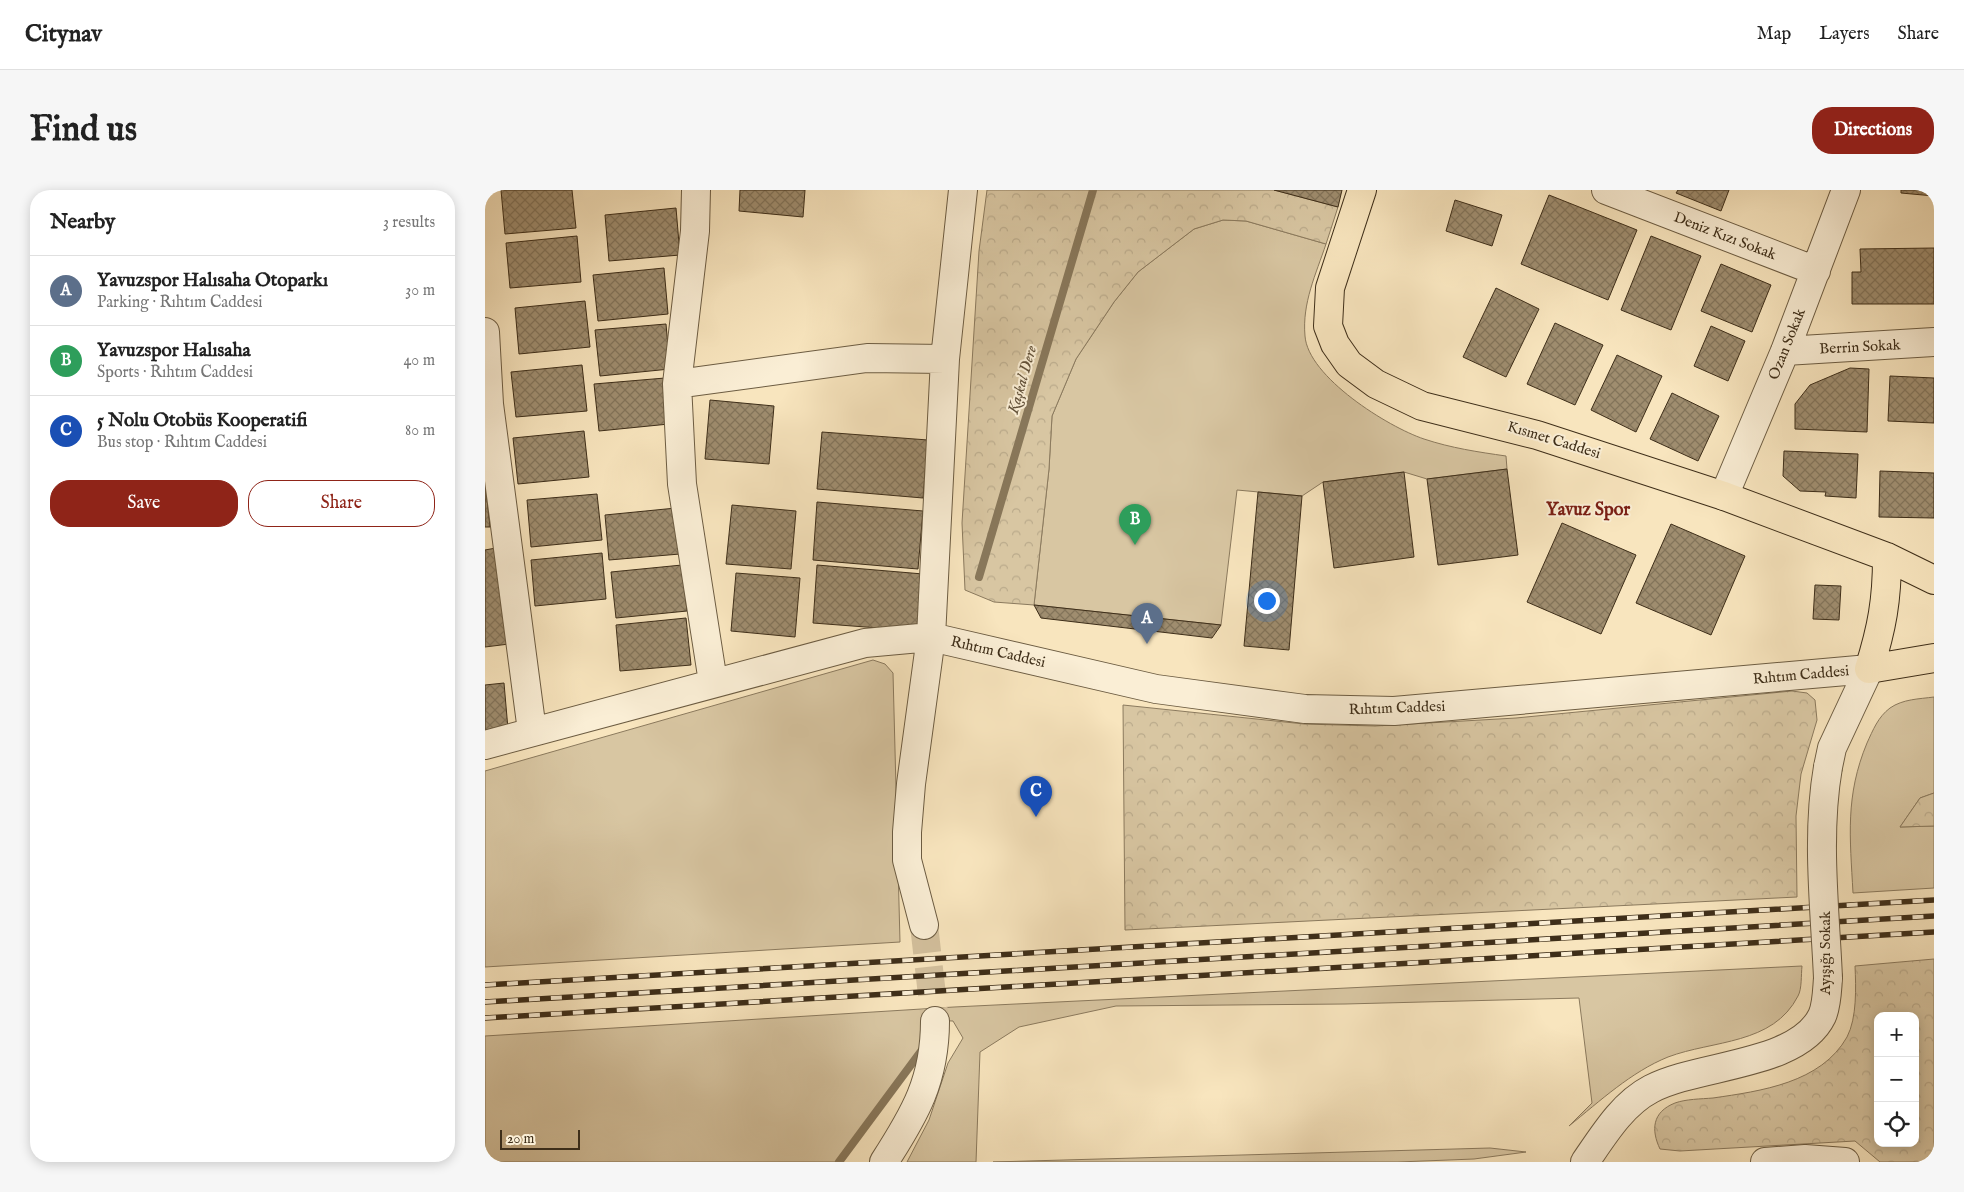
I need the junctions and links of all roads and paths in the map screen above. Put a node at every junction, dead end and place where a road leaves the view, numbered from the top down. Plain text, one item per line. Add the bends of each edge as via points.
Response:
1 (696, 190) edge
2 (963, 190) edge
3 (1361, 190) edge
4 (1606, 190) edge
5 (1846, 190) edge
6 (1816, 271) junction
7 (485, 332) edge
8 (1934, 342) edge
9 (1785, 351) junction
10 (945, 359) junction
11 (677, 384) junction
12 (1724, 496) junction
13 (1887, 557) junction
14 (1934, 580) edge
15 (931, 637) junction
16 (1934, 658) edge
17 (1934, 667) edge
18 (1869, 669) junction
19 (713, 682) junction
20 (532, 731) junction
21 (485, 745) edge
22 (924, 925) tunnel mouth
23 (935, 1021) tunnel mouth
24 (884, 1162) edge
25 (1585, 1162) edge
26 (1765, 1162) edge
27 (1845, 1162) edge

1 - 11 street via 695,231
2 - 10 street
3 - 12 main road, Kısmet Caddesi via 1335,272 1328,308 1328,326 1335,344 1349,364 1376,384 1422,406 1537,435
4 - 6 street, Deniz Kızı Sokak
5 - 6 street, Ozan Sokak
6 - 9 street, Ozan Sokak
7 - 20 street via 489,404
8 - 9 street, Berrin Sokak
9 - 12 street, Ozan Sokak
10 - 11 street via 867,358
10 - 15 street
11 - 19 street via 682,484
12 - 13 main road, Kısmet Caddesi
13 - 14 main road, Kısmet Caddesi
13 - 18 main road via 1887,599
15 - 18 street, Rıhtım Caddesi via 1156,688 1351,711 1394,711
15 - 19 street, Rıhtım Caddesi via 865,643
15 - 22 street via 907,832 907,860
16 - 18 main road, Rıhtım Caddesi
17 - 18 main road, Rıhtım Caddesi
18 - 25 street, Ayışığı Sokak, bridge via 1835,740 1824,790 1822,830 1828,978 1823,1015 1813,1030 1775,1054 1686,1075 1650,1090 1609,1127
19 - 20 street, Rıhtım Caddesi
20 - 21 street, Rıhtım Caddesi
23 - 24 street via 935,1047 924,1093 911,1121
26 - 27 street via 1805,1159

